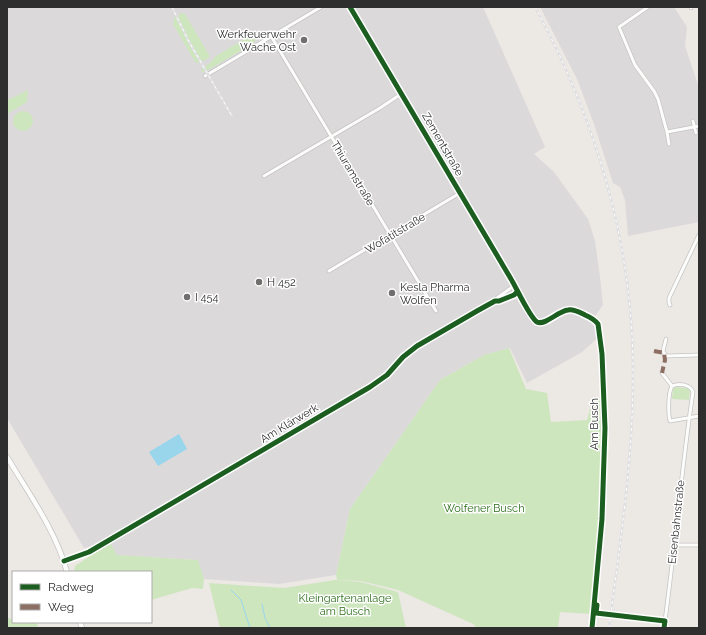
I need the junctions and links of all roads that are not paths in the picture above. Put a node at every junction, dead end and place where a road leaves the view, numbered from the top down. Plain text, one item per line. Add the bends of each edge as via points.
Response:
1 (321, 7) edge
2 (350, 7) edge
3 (648, 7) edge
4 (271, 36) junction
5 (205, 75) dead end
6 (401, 94) junction
7 (693, 121) dead end
8 (699, 126) edge
9 (694, 127) junction
10 (667, 132) junction
11 (696, 133) dead end
12 (331, 136) junction
13 (669, 144) dead end
14 (264, 176) dead end
15 (460, 194) junction
16 (391, 235) junction
17 (699, 236) edge
18 (329, 272) dead end
19 (515, 286) junction
20 (517, 292) junction
21 (495, 301) junction
22 (670, 305) dead end
23 (436, 311) dead end
24 (666, 340) dead end
25 (699, 355) edge
26 (662, 373) dead end
27 (672, 386) junction
28 (699, 416) edge
29 (689, 417) junction
30 (7, 457) edge
31 (674, 545) junction
32 (699, 545) edge
33 (64, 561) junction
34 (67, 571) edge
35 (592, 628) edge
36 (664, 628) edge

1 - 4 street
2 - 6 street, Zementstraße
3 - 10 street via 620,27 635,65 658,99
4 - 5 street
4 - 12 street, Thiuramstraße
6 - 12 street
6 - 15 street, Zementstraße
7 - 9 street
8 - 9 street
9 - 10 street
9 - 11 street
10 - 13 street
12 - 14 street
12 - 16 street, Thiuramstraße
15 - 16 street, Wofatitstraße
15 - 19 street, Zementstraße
16 - 18 street, Wofatitstraße
16 - 23 street, Thiuramstraße
17 - 22 street via 669,298
19 - 20 street, Zementstraße
19 - 21 street, Am Klärwerk
20 - 21 street, Am Klärwerk via 514,296
20 - 35 street, Am Busch via 534,319 539,322 572,310 592,318 599,326 605,428 602,519
21 - 33 street, Am Klärwerk via 414,348 387,375 370,387 89,552
24 - 25 street via 664,353 669,356
26 - 27 street
27 - 29 street, Eisenbahnstraße via 688,386 692,390
27 - 29 street via 670,421
28 - 29 street
29 - 31 street, Eisenbahnstraße
30 - 33 main road via 54,537
31 - 32 street
31 - 36 street, Eisenbahnstraße
33 - 34 main road

